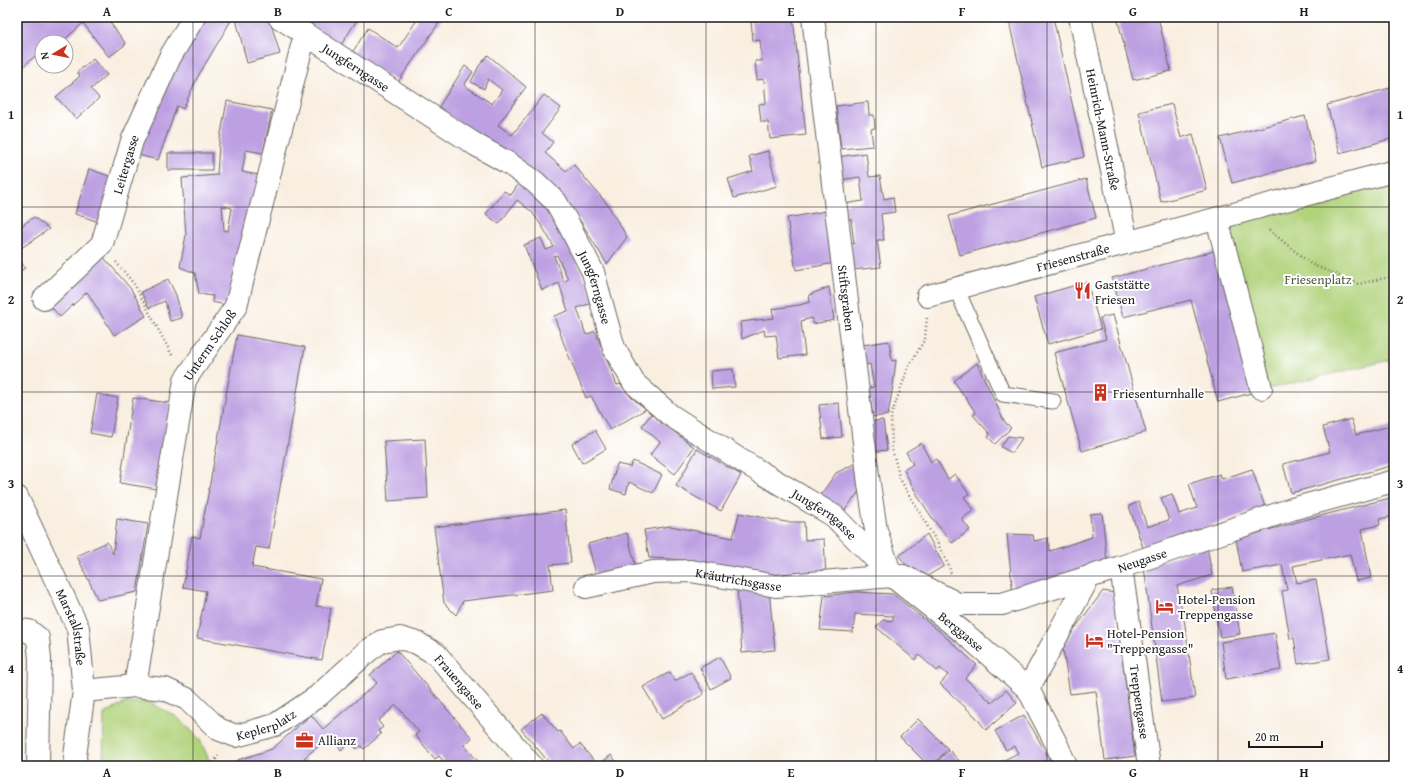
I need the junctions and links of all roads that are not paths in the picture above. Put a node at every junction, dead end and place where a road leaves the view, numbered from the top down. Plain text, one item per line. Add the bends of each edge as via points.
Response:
1 (194, 17) edge
2 (279, 17) edge
3 (813, 17) edge
4 (1080, 17) edge
5 (305, 34) junction
6 (1394, 171) edge
7 (1217, 219) junction
8 (1127, 242) junction
9 (956, 288) junction
10 (928, 296) road end
11 (44, 298) dead end
12 (1260, 388) dead end
13 (1053, 401) dead end
14 (1394, 481) edge
15 (17, 497) edge
16 (1122, 567) junction
17 (892, 576) junction
18 (1089, 577) junction
19 (586, 587) dead end
20 (17, 630) edge
21 (368, 651) joint
22 (135, 686) junction
23 (1028, 689) junction
24 (84, 691) junction
25 (38, 766) edge
26 (76, 766) edge
27 (532, 766) edge
28 (1066, 766) edge
29 (1149, 766) edge

1 - 11 street, Leitergasse via 170,57 132,141 102,244
2 - 5 street, Jungferngasse
3 - 17 street, Stiftsgraben via 869,484 876,530
4 - 8 street, Heinrich-Mann-Straße
5 - 17 street, Jungferngasse via 535,182 556,202 593,272 614,348 634,383 670,415 834,516
5 - 22 street, Unterm Schloß via 236,306 185,380
6 - 7 street, Friesenstraße
7 - 8 street, Friesenstraße
7 - 12 street
8 - 9 street, Friesenstraße
9 - 10 street, Friesenstraße
9 - 13 lane via 1003,394
14 - 16 street, Neugasse via 1292,509
15 - 24 street, Marstallstraße via 78,628
16 - 18 street, Neugasse
16 - 29 street, Treppengasse
17 - 18 street, Neugasse via 903,576 958,604 1002,604
17 - 19 street, Kräutrichsgasse via 776,586 690,571 653,572
17 - 23 street, Berggasse via 964,633
18 - 23 street
20 - 25 street via 29,631 38,638
21 - 22 street, Keplerplatz via 318,696 275,725 236,736 218,729 187,699 166,689
21 - 27 street, Frauengasse via 382,641 400,638 417,643 436,654
22 - 24 street, Keplerplatz
23 - 28 street, Berggasse
24 - 26 street, Marstallstraße via 75,756

